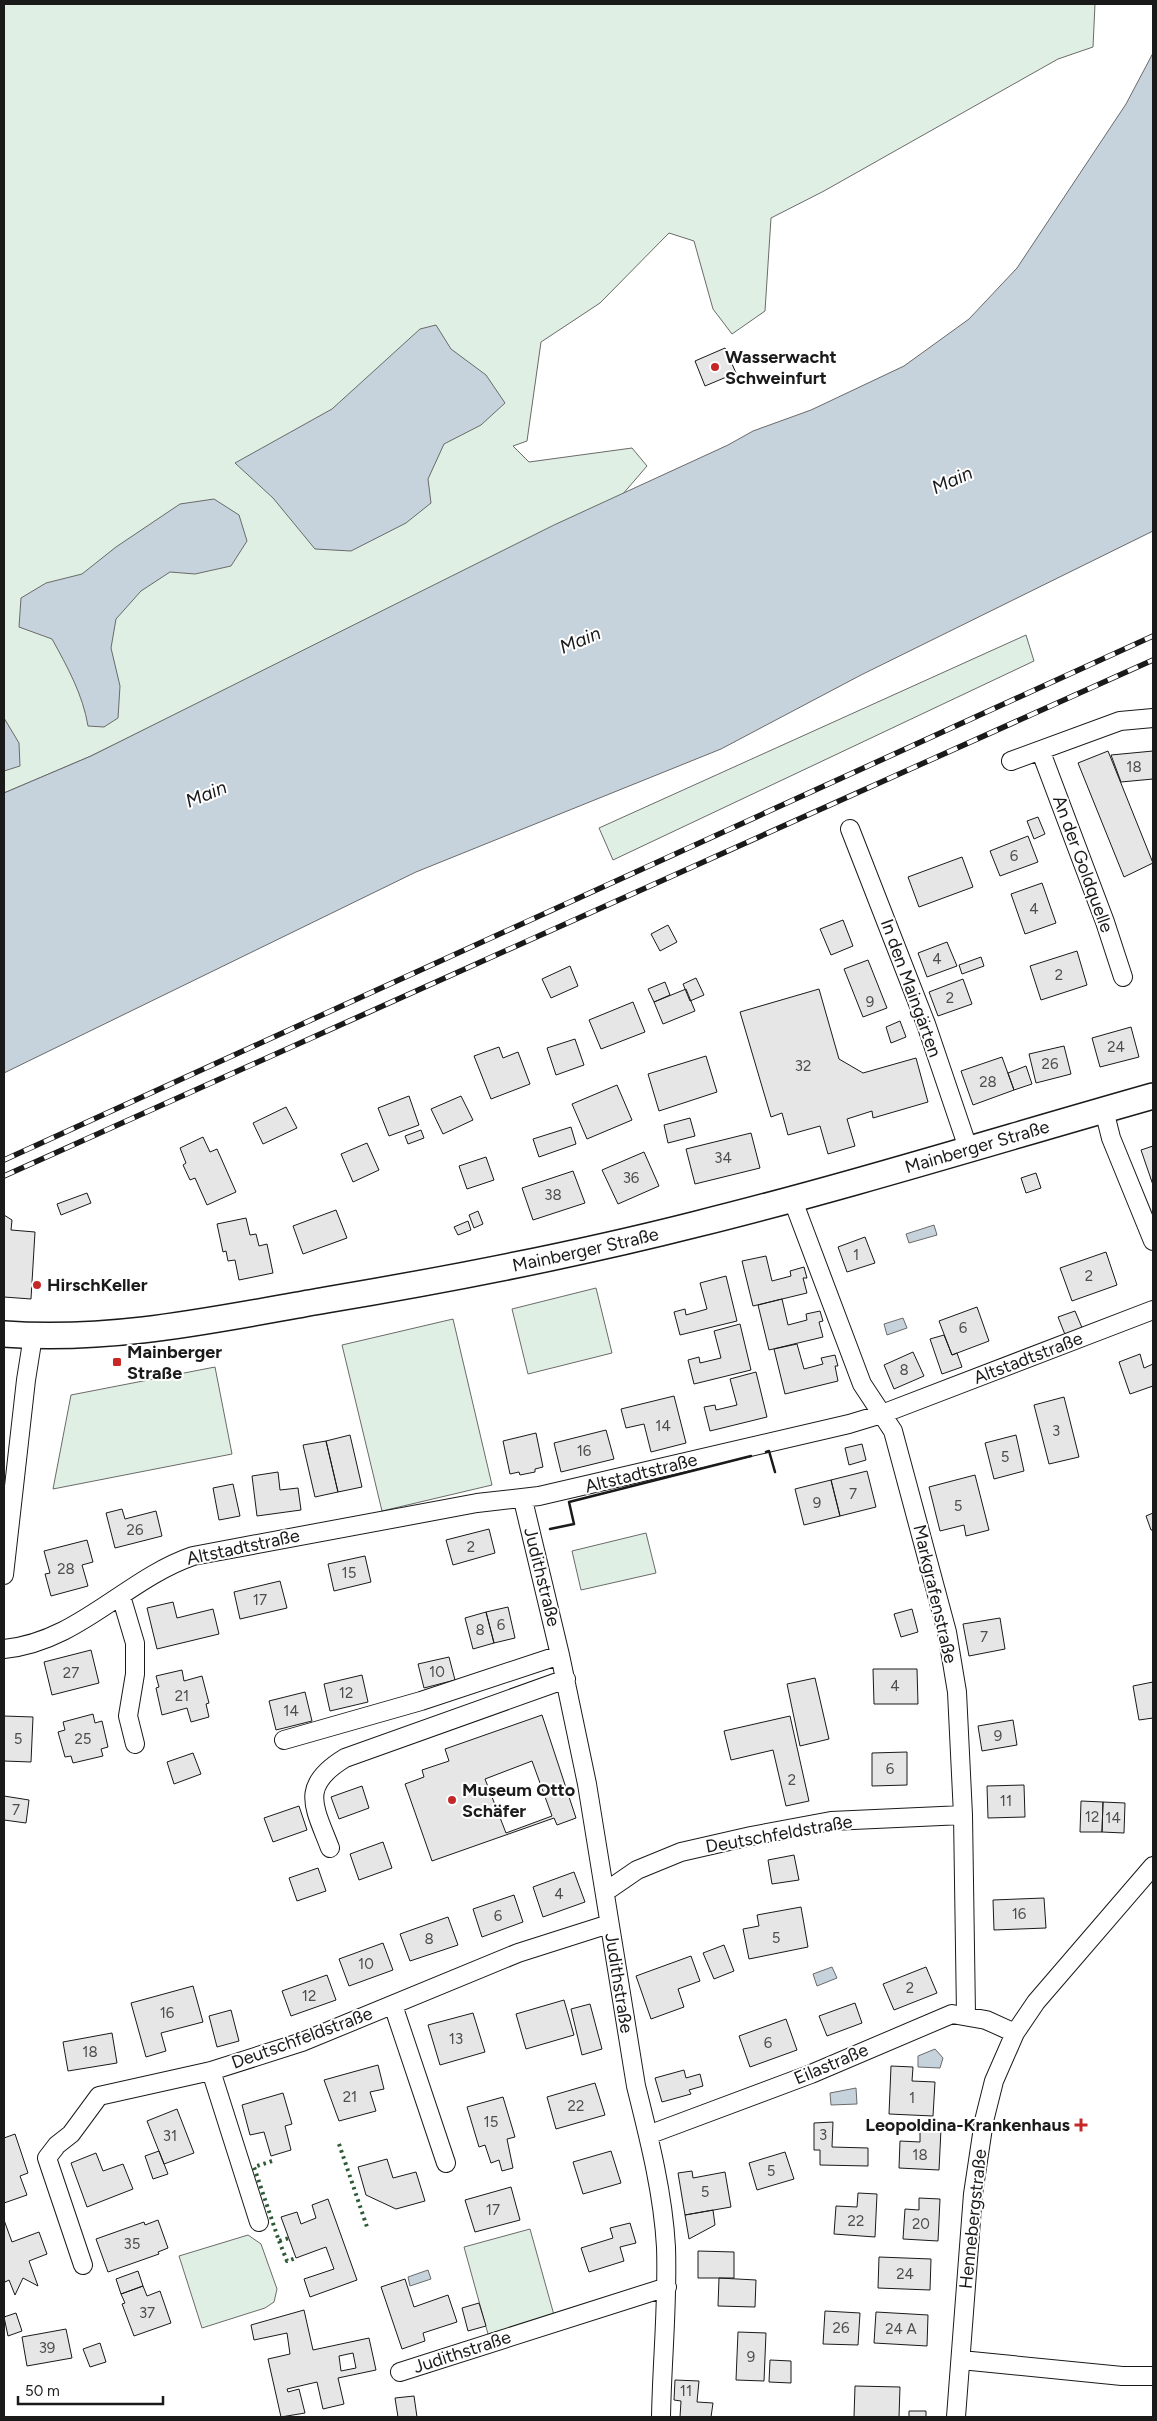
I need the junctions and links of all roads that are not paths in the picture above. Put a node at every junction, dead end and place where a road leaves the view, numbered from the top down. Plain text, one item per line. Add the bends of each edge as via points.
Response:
1 (1153, 718) edge
2 (1042, 752) junction
3 (1010, 761) dead end
4 (850, 829) dead end
5 (1123, 978) dead end
6 (1153, 1096) edge
7 (1104, 1110) junction
8 (968, 1148) junction
9 (792, 1198) junction
10 (1153, 1241) edge
11 (1153, 1310) edge
12 (4, 1334) edge
13 (33, 1336) junction
14 (882, 1414) junction
15 (523, 1500) junction
16 (4, 1575) edge
17 (121, 1596) junction
18 (4, 1649) edge
19 (560, 1655) junction
20 (566, 1679) junction
21 (284, 1740) dead end
22 (135, 1744) dead end
23 (963, 1815) junction
24 (330, 1848) dead end
25 (1153, 1866) edge
26 (605, 1892) junction
27 (609, 1924) junction
28 (393, 2005) junction
29 (966, 2015) junction
30 (1014, 2033) junction
31 (211, 2071) junction
32 (648, 2135) junction
33 (446, 2163) dead end
34 (260, 2222) dead end
35 (83, 2265) dead end
36 (667, 2287) junction
37 (961, 2360) junction
38 (400, 2372) dead end
39 (1153, 2376) edge
40 (661, 2417) edge
41 (956, 2417) edge

1 - 2 street via 1120,721
2 - 3 street
2 - 5 street, An der Goldquelle
4 - 8 street, In den Maingärten via 926,1024
6 - 7 main road, Mainberger Straße
7 - 8 main road, Mainberger Straße
7 - 10 street via 1110,1138
8 - 9 main road, Mainberger Straße
9 - 13 main road, Mainberger Straße via 622,1242 367,1293 140,1331
9 - 14 street, Markgrafenstraße via 862,1384
11 - 14 street, Altstadtstraße
12 - 13 main road, Mainberger Straße
13 - 16 street
14 - 15 street, Altstadtstraße
14 - 23 street, Markgrafenstraße via 893,1431 947,1632 956,1692
15 - 17 street, Altstadtstraße via 467,1504 193,1556 153,1574
15 - 19 street, Judithstraße
17 - 18 street, Altstadtstraße via 66,1630
17 - 22 street via 135,1643 135,1674 128,1716
19 - 20 street, Judithstraße
19 - 21 street via 422,1701
20 - 24 street via 353,1755 327,1769 318,1780 313,1801
20 - 26 street, Judithstraße
23 - 26 street, Deutschfeldstraße via 831,1821 751,1836 681,1852 637,1870
23 - 29 street, Markgrafenstraße
25 - 30 street, Hennebergstraße via 1036,2002
26 - 27 street, Judithstraße
27 - 28 street, Deutschfeldstraße via 518,1953
27 - 32 street, Judithstraße via 636,2086
28 - 31 street, Deutschfeldstraße via 302,2042
28 - 33 street, Deutschfeldstraße
29 - 30 street, Eilastraße
29 - 32 street, Eilastraße via 952,2014 940,2018 811,2074
30 - 37 street, Hennebergstraße via 994,2081 984,2121 973,2194
31 - 34 street, Deutschfeldstraße
31 - 35 street, Deutschfeldstraße via 99,2096 71,2134 57,2144 47,2158
32 - 36 street, Judithstraße via 662,2217
36 - 38 street, Judithstraße
36 - 40 street, Judithstraße
37 - 39 street via 1122,2376
37 - 41 street, Hennebergstraße

